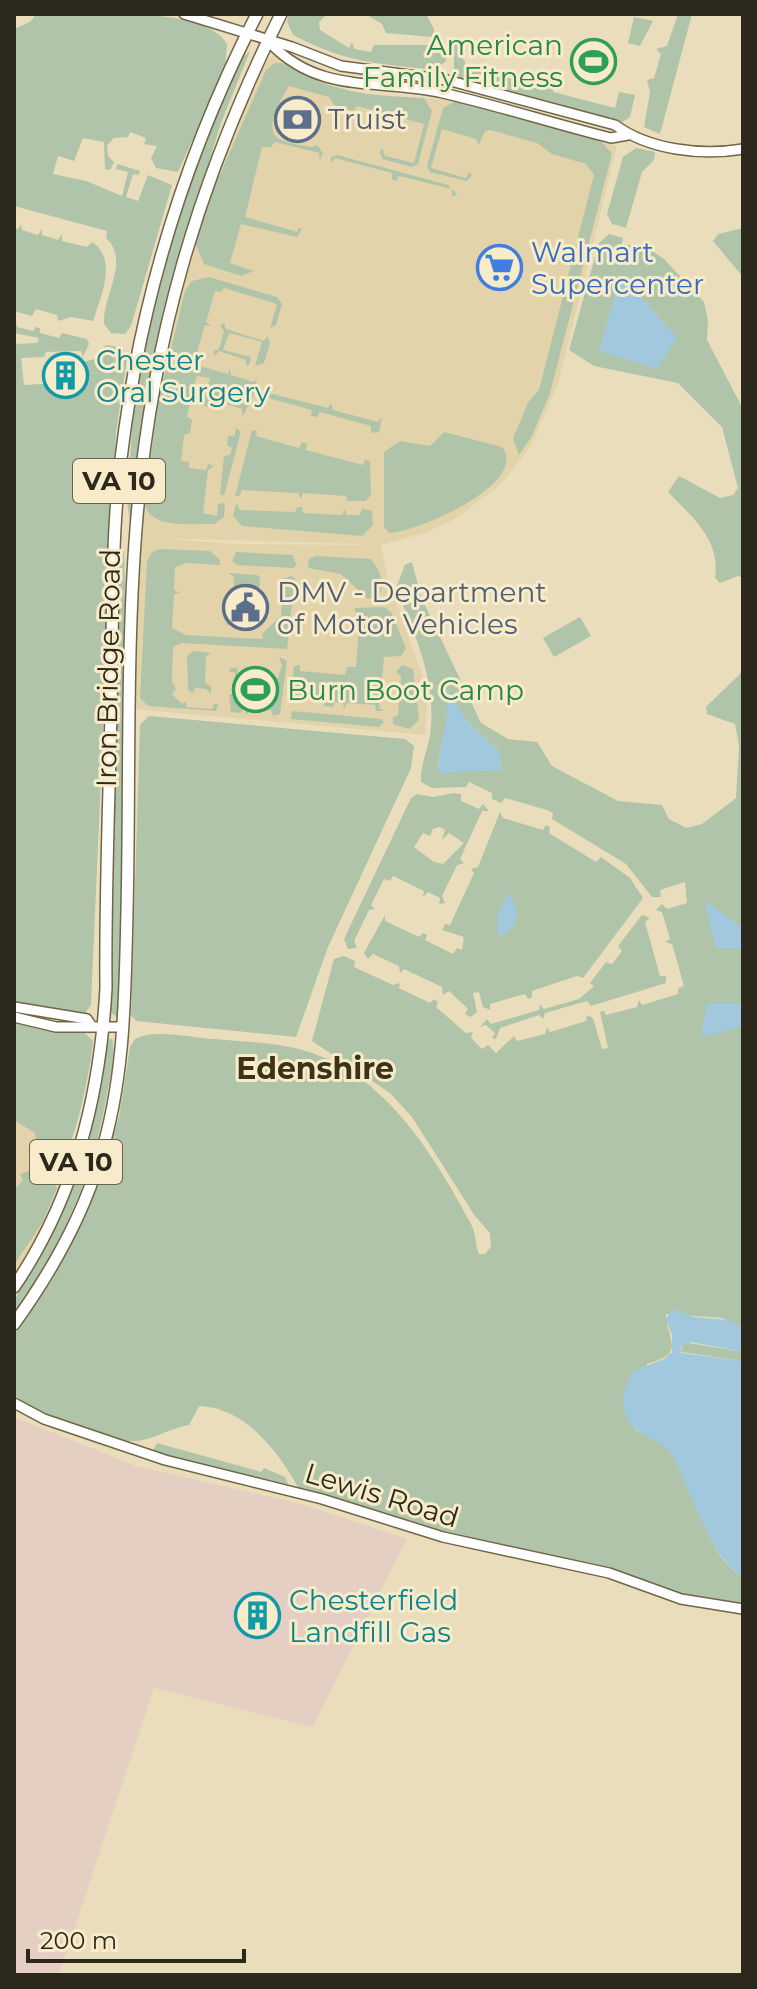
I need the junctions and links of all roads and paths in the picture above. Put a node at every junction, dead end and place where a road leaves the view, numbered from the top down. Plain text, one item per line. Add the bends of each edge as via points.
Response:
1 (184, 14) edge
2 (257, 14) edge
3 (281, 14) edge
4 (247, 34) junction
5 (268, 40) junction
6 (628, 135) junction
7 (743, 149) edge
8 (14, 1007) edge
9 (14, 1017) edge
10 (98, 1025) junction
11 (123, 1027) junction
12 (14, 1287) edge
13 (14, 1324) edge
14 (14, 1403) edge
15 (743, 1609) edge

1 - 4 street
2 - 4 main road, Iron Bridge Road / VA 10
3 - 5 main road, Iron Bridge Road / VA 10
4 - 5 street
4 - 10 main road, Iron Bridge Road / VA 10 via 195,152 165,241 125,428 114,532
5 - 6 street via 331,64 447,80 615,125
5 - 6 street via 284,57 334,80 429,90 611,138
5 - 11 main road, Iron Bridge Road / VA 10 via 227,129 190,230 165,322 148,421 134,563
6 - 7 street via 693,151
8 - 10 street
9 - 10 street via 56,1027
10 - 11 street
10 - 12 main road, Iron Bridge Road / VA 10 via 95,1091 71,1176
11 - 13 main road, Iron Bridge Road / VA 10 via 107,1132 88,1193 48,1274
14 - 15 street, Lewis Road via 44,1419 169,1461 336,1502 456,1540 609,1573 692,1602

